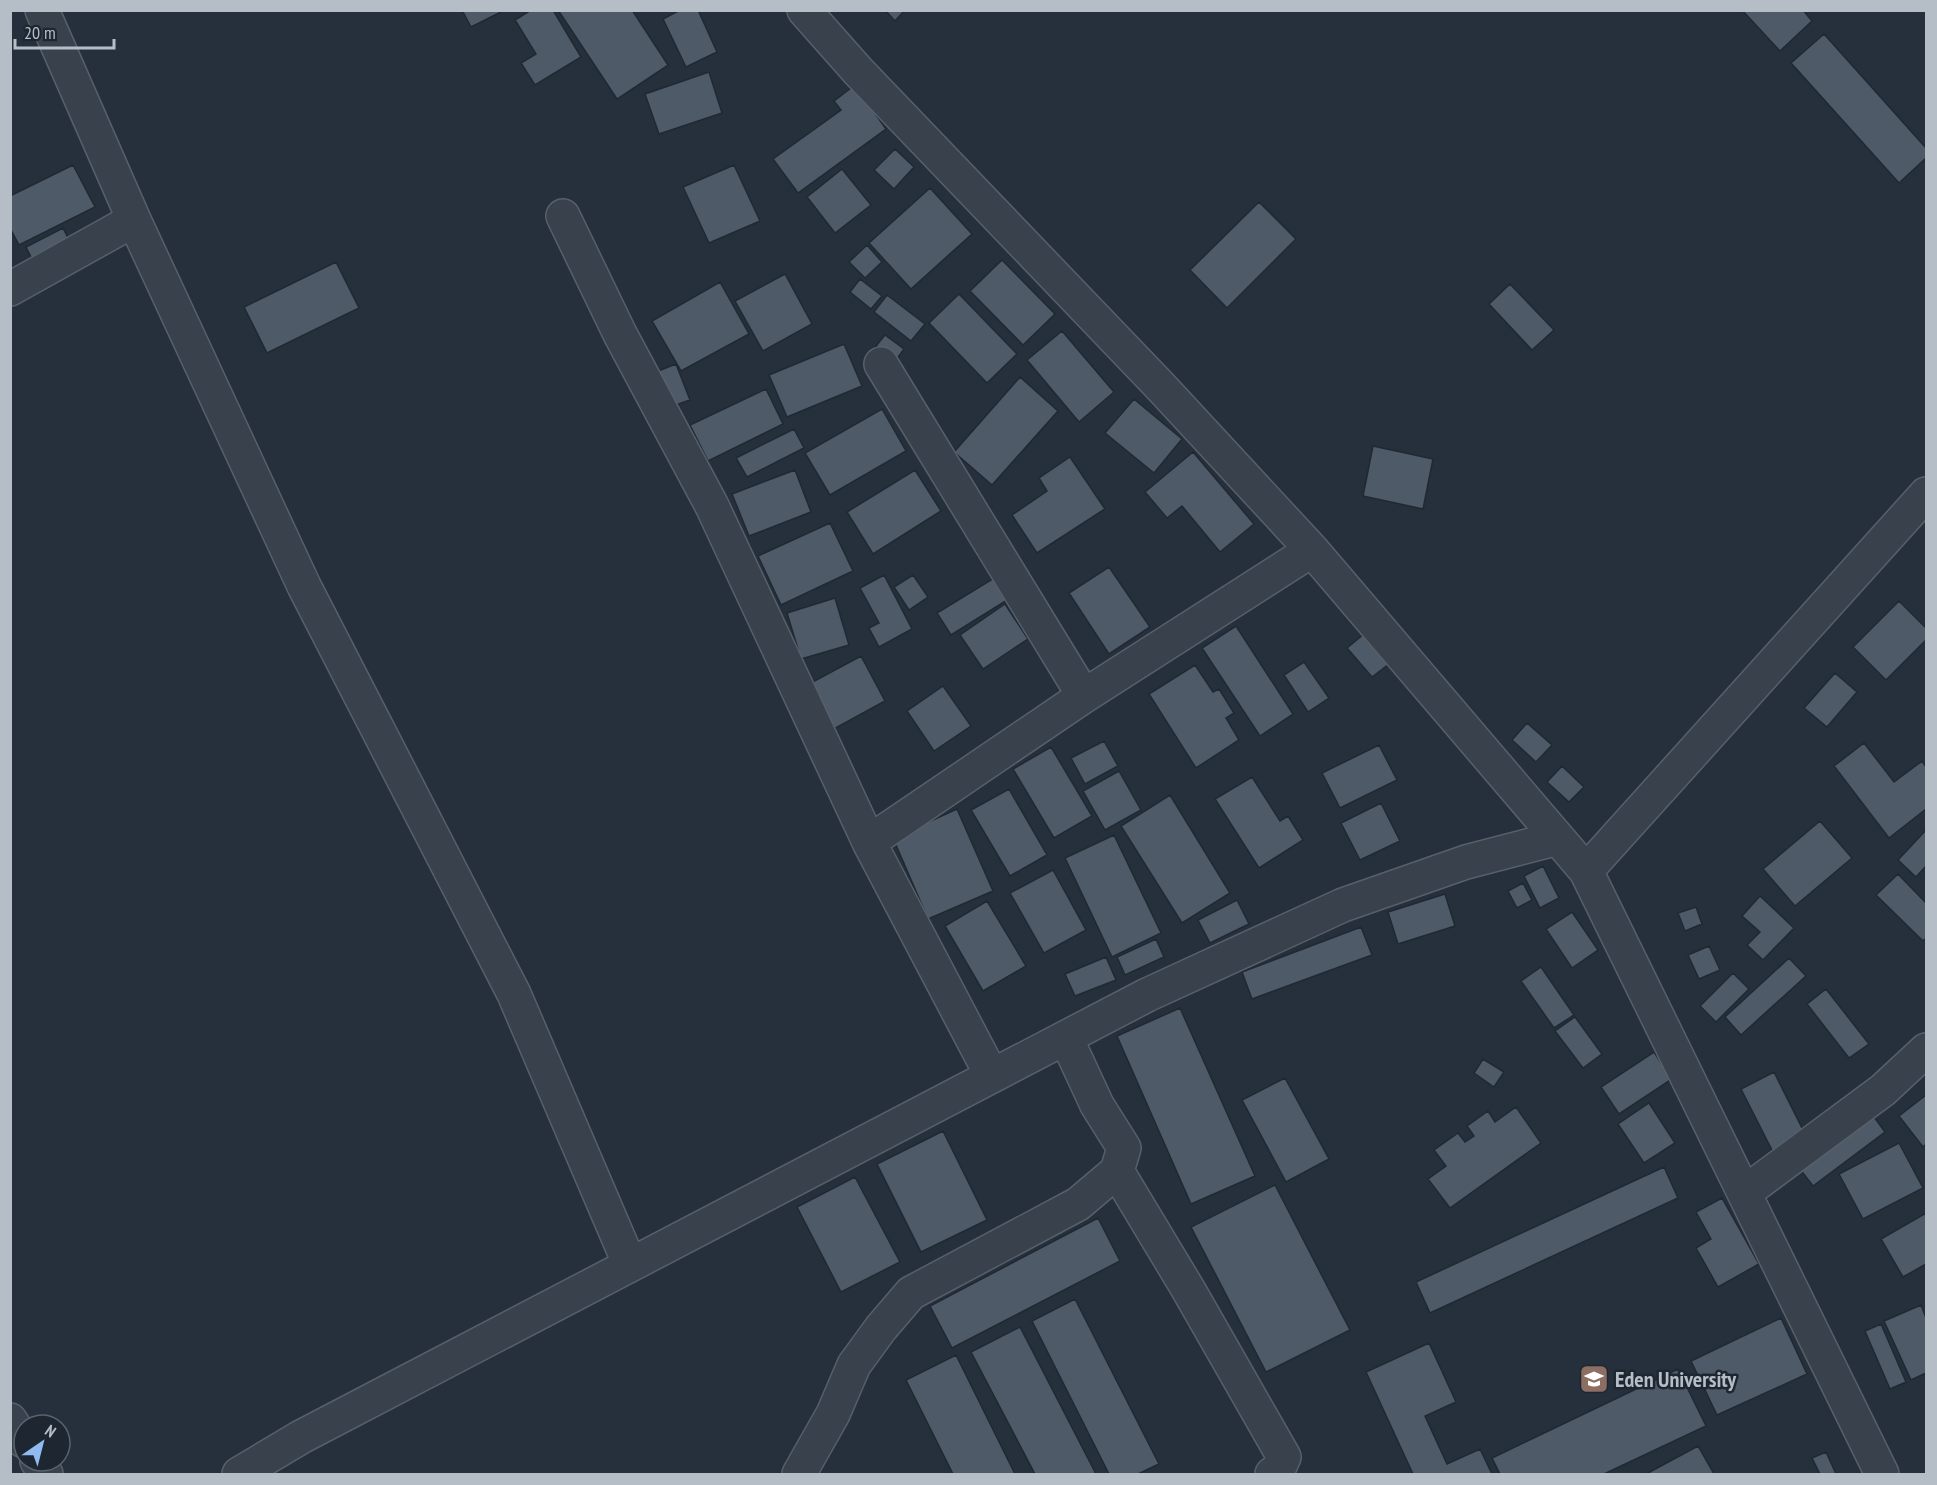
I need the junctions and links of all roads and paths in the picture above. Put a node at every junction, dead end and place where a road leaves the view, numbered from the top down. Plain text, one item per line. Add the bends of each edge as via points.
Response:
1 (42, 10) edge
2 (804, 10) edge
3 (563, 216) dead end
4 (134, 220) junction
5 (10, 289) edge
6 (881, 364) dead end
7 (1926, 494) edge
8 (1312, 550) junction
9 (1084, 696) junction
10 (1557, 838) junction
11 (869, 842) junction
12 (1586, 871) junction
13 (1066, 1038) junction
14 (1926, 1050) edge
15 (992, 1076) junction
16 (1117, 1171) junction
17 (1744, 1193) junction
18 (630, 1265) junction
19 (239, 1474) edge
20 (799, 1474) edge
21 (1272, 1474) edge
22 (1882, 1474) edge

1 - 4 street
2 - 8 street
3 - 11 street via 620,334 712,506
4 - 5 street
4 - 18 street via 304,586 514,994
6 - 9 street
7 - 12 street
8 - 9 street
8 - 10 street
9 - 11 street
10 - 12 street
10 - 13 street via 1466,862 1343,905 1147,995
11 - 15 street
12 - 17 street
13 - 15 street
13 - 16 street via 1097,1105 1124,1148
14 - 17 street via 1883,1090
15 - 18 street
16 - 20 street via 1078,1204 911,1293 854,1365
16 - 21 street via 1284,1456
17 - 22 street
18 - 19 street via 301,1437

